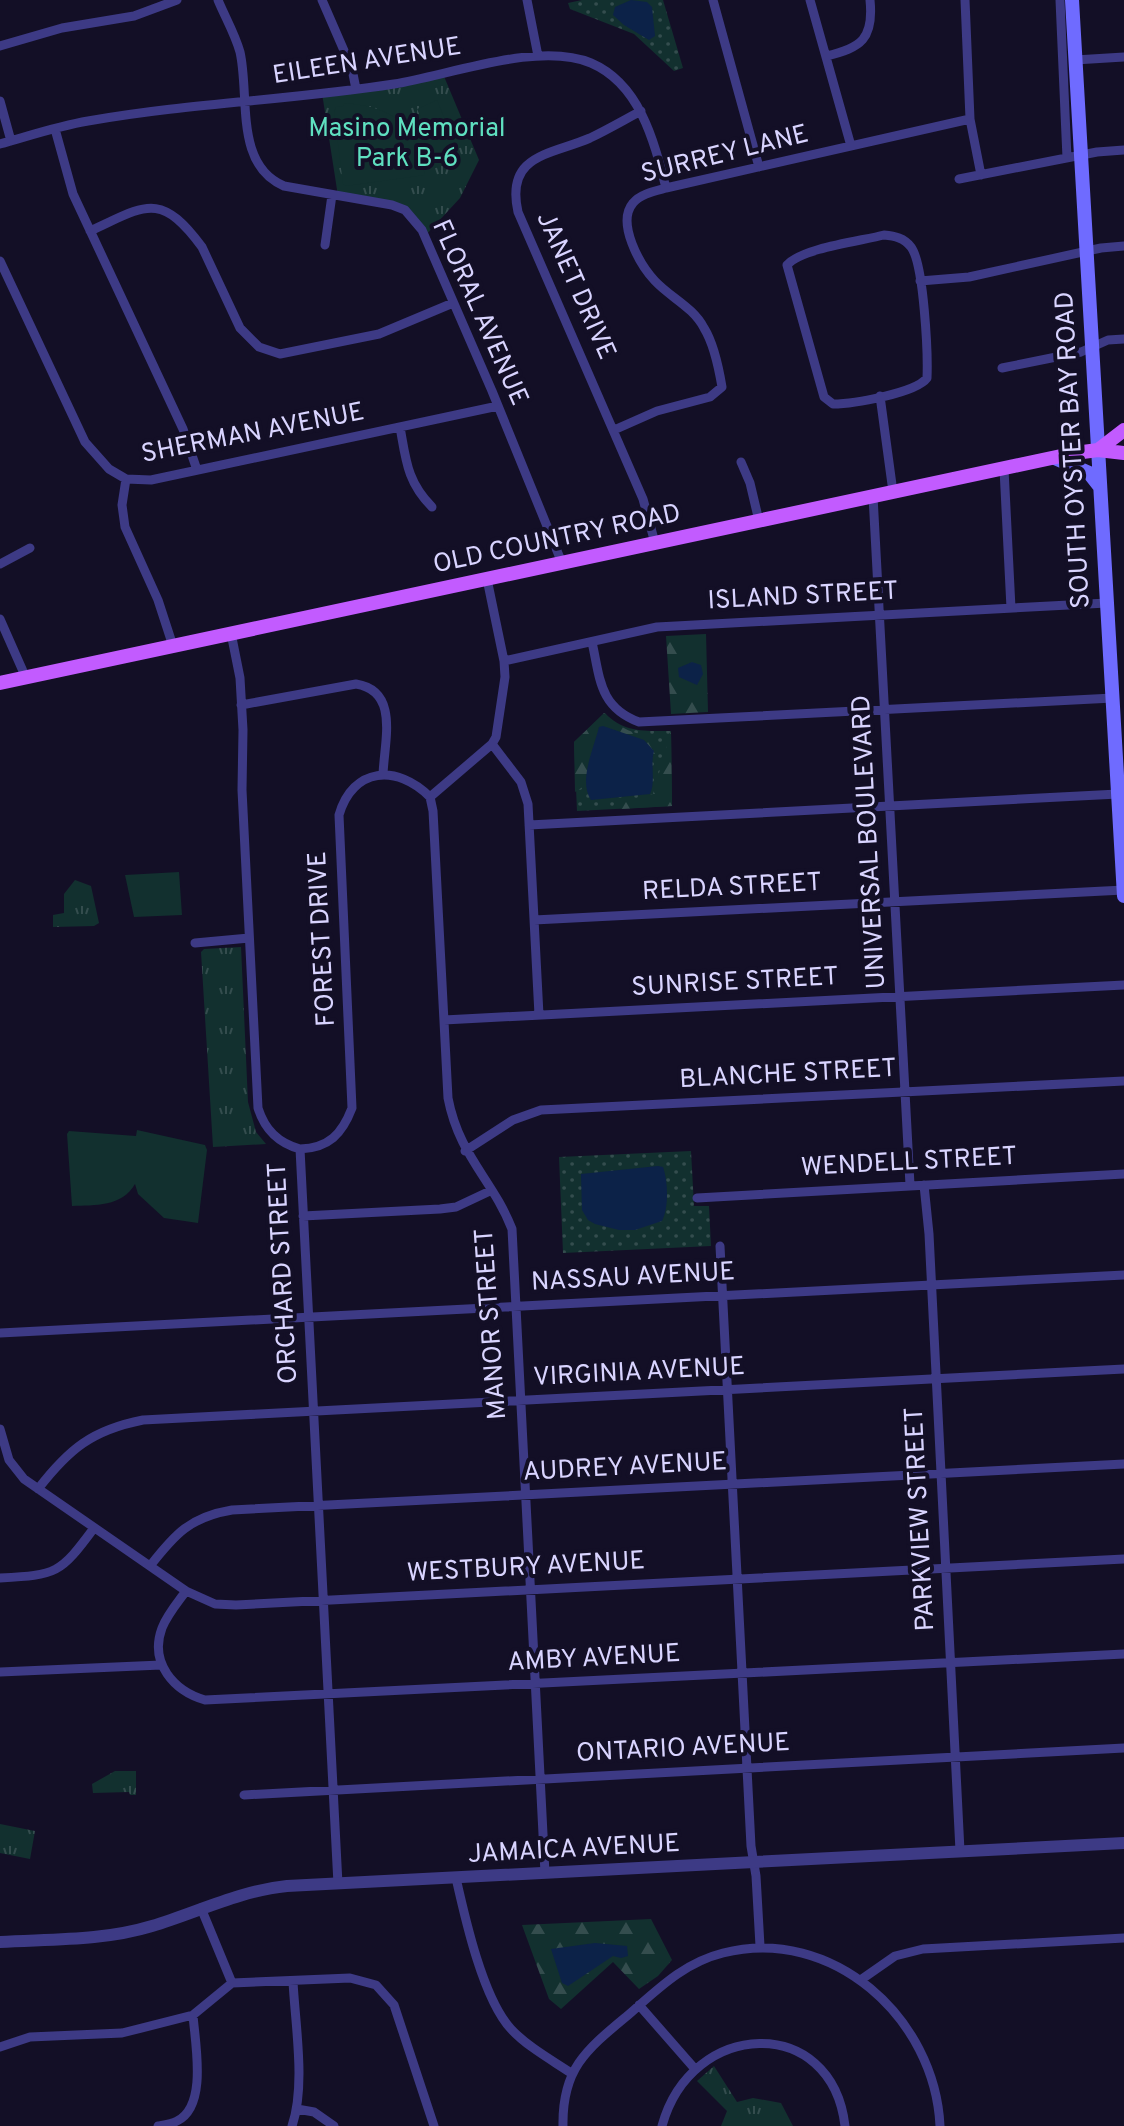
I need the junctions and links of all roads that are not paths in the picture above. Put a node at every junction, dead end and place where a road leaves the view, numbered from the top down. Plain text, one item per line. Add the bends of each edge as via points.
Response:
1 (177, 0) edge
2 (218, 0) edge
3 (322, 0) edge
4 (527, 0) edge
5 (713, 0) edge
6 (810, 0) edge
7 (870, 0) edge
8 (965, 0) edge
9 (1060, 0) edge
10 (1072, 0) edge
11 (0, 46) edge
12 (538, 56) junction
13 (826, 56) junction
14 (1124, 57) edge
15 (1075, 60) junction
16 (356, 89) junction
17 (0, 101) edge
18 (246, 102) junction
19 (641, 111) junction
20 (970, 119) junction
21 (55, 129) junction
22 (11, 141) junction
23 (0, 144) edge
24 (851, 146) junction
25 (1124, 150) edge
26 (1074, 156) junction
27 (759, 167) junction
28 (981, 175) junction
29 (959, 179) dead end
30 (666, 188) junction
31 (332, 195) junction
32 (90, 231) junction
33 (325, 245) dead end
34 (1124, 246) edge
35 (1086, 252) junction
36 (0, 261) edge
37 (920, 281) junction
38 (453, 303) junction
39 (1124, 339) edge
40 (1092, 346) junction
41 (1002, 368) dead end
42 (880, 396) junction
43 (498, 406) junction
44 (400, 427) junction
45 (614, 430) junction
46 (1124, 430) edge
47 (1098, 450) junction
48 (1124, 453) edge
49 (1055, 458) junction
50 (741, 462) dead end
51 (1004, 469) junction
52 (197, 470) junction
53 (126, 479) junction
54 (1101, 487) junction
55 (893, 492) junction
56 (873, 496) junction
57 (432, 507) dead end
58 (759, 521) junction
59 (655, 543) junction
60 (30, 548) dead end
61 (562, 563) junction
62 (0, 564) edge
63 (487, 579) junction
64 (1107, 603) junction
65 (1011, 608) junction
66 (880, 615) junction
67 (0, 619) edge
68 (231, 633) junction
69 (592, 642) junction
70 (173, 646) junction
71 (504, 661) junction
72 (26, 678) junction
73 (0, 683) edge
74 (1113, 698) junction
75 (241, 705) junction
76 (885, 710) junction
77 (492, 744) junction
78 (1121, 774) edge
79 (383, 775) junction
80 (1118, 794) junction
81 (430, 797) junction
82 (890, 806) junction
83 (529, 825) junction
84 (1124, 890) edge
85 (1124, 896) edge
86 (895, 902) junction
87 (534, 920) junction
88 (249, 938) junction
89 (195, 943) dead end
90 (1124, 985) edge
91 (900, 996) junction
92 (539, 1015) junction
93 (444, 1020) junction
94 (1124, 1081) edge
95 (904, 1091) junction
96 (300, 1149) junction
97 (465, 1151) junction
98 (1124, 1174) edge
99 (910, 1185) junction
100 (924, 1185) junction
101 (490, 1191) junction
102 (697, 1198) dead end
103 (303, 1216) junction
104 (720, 1246) dead end
105 (1124, 1275) edge
106 (931, 1285) junction
107 (723, 1296) junction
108 (516, 1306) junction
109 (308, 1317) junction
110 (0, 1333) edge
111 (1124, 1369) edge
112 (936, 1379) junction
113 (728, 1390) junction
114 (521, 1401) junction
115 (313, 1412) junction
116 (0, 1429) edge
117 (1124, 1464) edge
118 (941, 1474) junction
119 (733, 1485) junction
120 (38, 1489) junction
121 (525, 1496) junction
122 (318, 1506) junction
123 (94, 1528) junction
124 (1124, 1559) edge
125 (150, 1566) junction
126 (945, 1568) junction
127 (0, 1578) edge
128 (738, 1579) junction
129 (530, 1590) junction
130 (186, 1591) junction
131 (323, 1601) junction
132 (1124, 1654) edge
133 (950, 1663) junction
134 (161, 1665) junction
135 (0, 1672) edge
136 (743, 1673) junction
137 (535, 1684) junction
138 (328, 1695) junction
139 (1124, 1748) edge
140 (955, 1757) junction
141 (748, 1768) junction
142 (540, 1779) junction
143 (332, 1789) junction
144 (244, 1795) dead end
145 (1124, 1843) edge
146 (960, 1851) junction
147 (754, 1862) junction
148 (545, 1873) junction
149 (456, 1878) junction
150 (338, 1884) junction
151 (201, 1908) junction
152 (1124, 1938) edge
153 (0, 1942) edge
154 (760, 1946) junction
155 (862, 1979) junction
156 (293, 1981) junction
157 (232, 1983) junction
158 (639, 2005) junction
159 (193, 2015) junction
160 (0, 2047) edge
161 (695, 2069) junction
162 (571, 2073) junction
163 (297, 2109) junction
164 (158, 2126) edge
165 (292, 2126) edge
166 (334, 2126) edge
167 (434, 2126) edge
168 (563, 2126) edge
169 (662, 2126) edge
170 (845, 2126) edge
171 (940, 2126) edge

1 - 11 street via 134,16 62,28
2 - 18 street, FLORAL AVENUE via 239,48
3 - 16 street
4 - 12 street
5 - 27 street
6 - 13 street
7 - 13 street via 868,34 851,48
8 - 20 street
9 - 26 street
10 - 15 main road, SOUTH OYSTER BAY ROAD
12 - 16 street, EILEEN AVENUE
12 - 19 street, EILEEN AVENUE via 590,63 617,80
13 - 24 street
14 - 15 street
15 - 26 main road, SOUTH OYSTER BAY ROAD
16 - 18 street, EILEEN AVENUE
17 - 22 street
18 - 21 street, EILEEN AVENUE
18 - 31 street, FLORAL AVENUE via 253,157 262,172 284,186
19 - 30 street, EILEEN AVENUE
19 - 45 street, JANET DRIVE via 589,138 535,157 515,190 518,212
20 - 24 street, SURREY LANE
20 - 28 street
21 - 22 street, EILEEN AVENUE
21 - 32 street via 73,194
22 - 23 street, EILEEN AVENUE
24 - 27 street, SURREY LANE
25 - 26 street
26 - 28 street
26 - 35 main road, SOUTH OYSTER BAY ROAD
27 - 30 street, SURREY LANE
28 - 29 street
30 - 45 street, SURREY LANE via 635,200 628,229 645,269 705,328 722,387 710,397
31 - 33 street
31 - 38 street, FLORAL AVENUE via 405,210 422,230
32 - 38 street via 144,208 166,211 202,247 245,336 280,354 379,334
32 - 52 street
34 - 35 street
35 - 37 street via 969,277
35 - 40 main road, SOUTH OYSTER BAY ROAD
36 - 53 street, SHERMAN AVENUE via 85,442
37 - 42 street via 927,378 919,386
37 - 42 street via 914,252 903,239 884,235 808,253 787,265 824,397 833,404
38 - 43 street, FLORAL AVENUE
39 - 40 street
40 - 41 street
40 - 47 main road, SOUTH OYSTER BAY ROAD
42 - 55 street
43 - 44 street, SHERMAN AVENUE
43 - 61 street, FLORAL AVENUE
44 - 52 street, SHERMAN AVENUE
44 - 57 street via 410,478
45 - 59 street, JANET DRIVE
46 - 47 main road
47 - 48 main road, OLD COUNTRY ROAD
47 - 49 main road, OLD COUNTRY ROAD
47 - 54 main road, SOUTH OYSTER BAY ROAD
49 - 51 main road, OLD COUNTRY ROAD
49 - 54 main road via 1089,473
50 - 58 street
51 - 55 main road, OLD COUNTRY ROAD
51 - 65 street
52 - 53 street, SHERMAN AVENUE via 151,480
53 - 70 street via 125,527
54 - 64 main road, SOUTH OYSTER BAY ROAD
55 - 56 main road, OLD COUNTRY ROAD
56 - 58 main road, OLD COUNTRY ROAD
56 - 66 street, UNIVERSAL BOULEVARD
58 - 59 main road, OLD COUNTRY ROAD
59 - 61 main road, OLD COUNTRY ROAD
60 - 62 street
61 - 63 main road, OLD COUNTRY ROAD
63 - 68 main road, OLD COUNTRY ROAD
63 - 71 street
64 - 65 street, ISLAND STREET
64 - 74 main road, SOUTH OYSTER BAY ROAD
65 - 66 street, ISLAND STREET
66 - 69 street, ISLAND STREET via 657,627
66 - 76 street, UNIVERSAL BOULEVARD
67 - 72 street
68 - 70 main road, OLD COUNTRY ROAD
68 - 75 street, ORCHARD STREET
69 - 71 street, ISLAND STREET
69 - 76 street via 606,697 619,713 639,722
70 - 72 main road, OLD COUNTRY ROAD
71 - 77 street
72 - 73 main road, OLD COUNTRY ROAD
74 - 76 street
74 - 78 main road, SOUTH OYSTER BAY ROAD
75 - 79 street via 367,686 385,705
75 - 88 street, ORCHARD STREET
76 - 82 street, UNIVERSAL BOULEVARD
77 - 81 street
77 - 83 street via 521,782
78 - 80 main road, SOUTH OYSTER BAY ROAD
79 - 81 street via 404,778
79 - 96 street, FOREST DRIVE via 353,787 339,815 352,1108 334,1139
80 - 82 street
80 - 84 main road, SOUTH OYSTER BAY ROAD
81 - 93 street, MANOR STREET
82 - 83 street
82 - 86 street, UNIVERSAL BOULEVARD
83 - 87 street
84 - 85 main road, SOUTH OYSTER BAY ROAD
84 - 86 street, RELDA STREET
86 - 87 street, RELDA STREET
86 - 91 street, UNIVERSAL BOULEVARD
87 - 92 street
88 - 89 street
88 - 96 street, ORCHARD STREET via 258,1108 273,1135
90 - 91 street, SUNRISE STREET
91 - 92 street, SUNRISE STREET
91 - 95 street, UNIVERSAL BOULEVARD
92 - 93 street, SUNRISE STREET
93 - 97 street, MANOR STREET via 448,1098
94 - 95 street, BLANCHE STREET
95 - 97 street, BLANCHE STREET via 541,1110 513,1120
95 - 99 street, UNIVERSAL BOULEVARD
96 - 103 street, ORCHARD STREET
97 - 101 street, MANOR STREET
98 - 100 street, WENDELL STREET
99 - 100 street, WENDELL STREET
99 - 102 street, WENDELL STREET
100 - 106 street, PARKVIEW STREET
101 - 103 street via 456,1207
101 - 108 street, MANOR STREET via 512,1229
103 - 109 street, ORCHARD STREET
104 - 107 street
105 - 106 street, NASSAU AVENUE
106 - 107 street, NASSAU AVENUE
106 - 112 street, PARKVIEW STREET
107 - 108 street, NASSAU AVENUE
107 - 113 street
108 - 109 street, NASSAU AVENUE
108 - 114 street, MANOR STREET
109 - 110 street, NASSAU AVENUE
109 - 115 street, ORCHARD STREET
111 - 112 street, VIRGINIA AVENUE
112 - 113 street, VIRGINIA AVENUE
112 - 118 street, PARKVIEW STREET
113 - 114 street, VIRGINIA AVENUE
113 - 119 street
114 - 115 street, VIRGINIA AVENUE
114 - 121 street, MANOR STREET
115 - 120 street, VIRGINIA AVENUE via 118,1425 77,1446
115 - 122 street, ORCHARD STREET
116 - 120 street, WESTBURY AVENUE via 9,1460
117 - 118 street, AUDREY AVENUE
118 - 119 street, AUDREY AVENUE
118 - 126 street, PARKVIEW STREET
119 - 121 street, AUDREY AVENUE
119 - 128 street
120 - 123 street, WESTBURY AVENUE
121 - 122 street, AUDREY AVENUE
121 - 129 street, MANOR STREET
122 - 125 street, AUDREY AVENUE via 212,1513 184,1527
122 - 131 street, ORCHARD STREET
123 - 125 street, WESTBURY AVENUE
123 - 127 street via 57,1571
124 - 126 street, WESTBURY AVENUE
125 - 130 street, WESTBURY AVENUE
126 - 128 street, WESTBURY AVENUE
126 - 133 street, PARKVIEW STREET
128 - 129 street, WESTBURY AVENUE
128 - 136 street
129 - 131 street, WESTBURY AVENUE
129 - 137 street, MANOR STREET
130 - 131 street, WESTBURY AVENUE via 215,1604
130 - 134 street via 162,1628
131 - 138 street, ORCHARD STREET
132 - 133 street, AMBY AVENUE
133 - 136 street, AMBY AVENUE
133 - 140 street, PARKVIEW STREET
134 - 135 street
134 - 138 street, AMBY AVENUE via 179,1688 205,1700
136 - 137 street, AMBY AVENUE
136 - 141 street
137 - 138 street, AMBY AVENUE
137 - 142 street, MANOR STREET
138 - 143 street, ORCHARD STREET
139 - 140 street, ONTARIO AVENUE
140 - 141 street, ONTARIO AVENUE
140 - 146 street, PARKVIEW STREET
141 - 142 street, ONTARIO AVENUE
141 - 147 street
142 - 143 street, ONTARIO AVENUE
142 - 148 street, MANOR STREET
143 - 144 street, ONTARIO AVENUE
143 - 150 street, ORCHARD STREET
145 - 146 street, JAMAICA AVENUE
146 - 147 street, JAMAICA AVENUE
147 - 148 street, JAMAICA AVENUE
147 - 154 street
148 - 149 street, JAMAICA AVENUE
149 - 150 street, JAMAICA AVENUE
149 - 162 street via 499,2013 522,2040
150 - 151 street, JAMAICA AVENUE via 264,1889
151 - 153 street, JAMAICA AVENUE via 101,1937
151 - 157 street
152 - 155 street via 923,1949 895,1956
154 - 155 street via 820,1959
154 - 158 street via 696,1962
155 - 171 street via 896,2012 921,2050 937,2094
156 - 157 street
156 - 163 street
156 - 167 street via 359,1978 388,1995
157 - 159 street
158 - 161 street
158 - 162 street via 600,2038
159 - 160 street via 122,2033 30,2037
159 - 164 street via 197,2092 186,2115
161 - 169 street via 671,2100
161 - 170 street via 729,2047 754,2043 793,2050 833,2085
162 - 168 street
163 - 165 street
163 - 166 street via 314,2112

